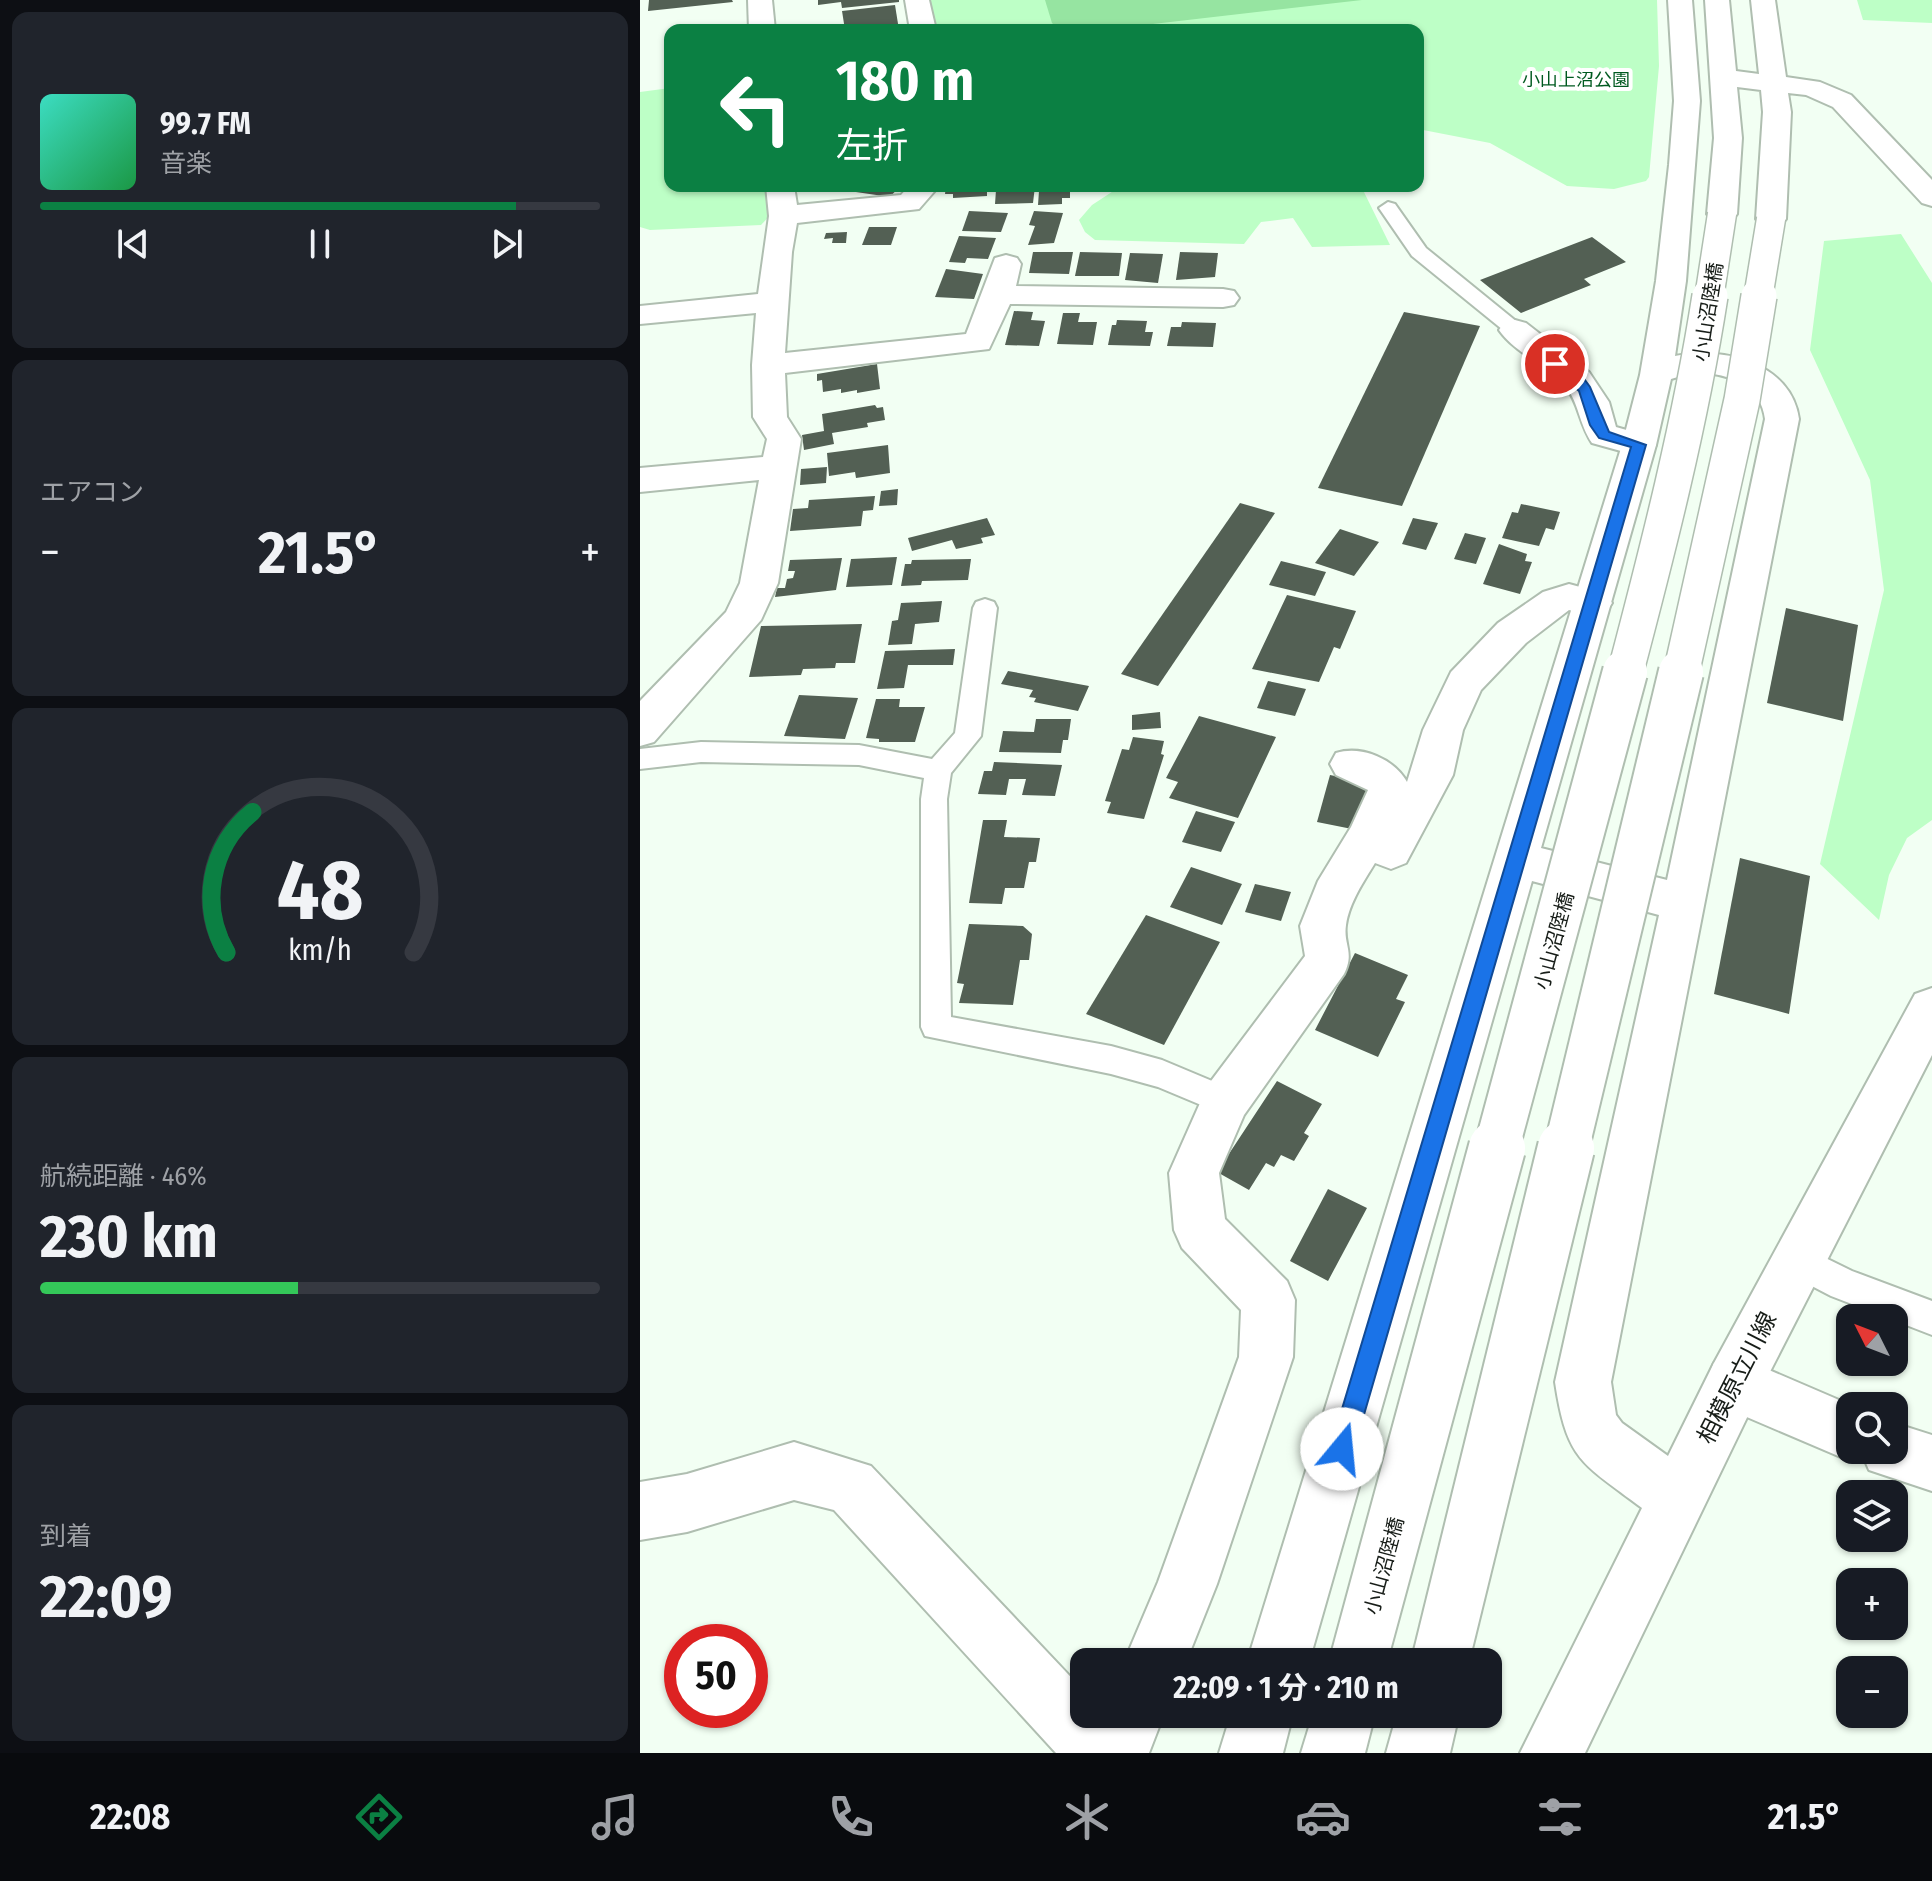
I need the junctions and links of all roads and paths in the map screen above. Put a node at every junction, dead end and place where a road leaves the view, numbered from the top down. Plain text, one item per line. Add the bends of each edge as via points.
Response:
1 (760, 0) edge
2 (917, 0) edge
3 (1680, 0) edge
4 (1717, 0) edge
5 (1763, 0) edge
6 (762, 24) edge
7 (922, 24) edge
8 (1725, 78) junction
9 (1776, 82) junction
10 (919, 192) edge
11 (1932, 197) edge
12 (782, 201) edge
13 (1388, 208) dead end
14 (1006, 264) dead end
15 (998, 295) junction
16 (1223, 298) dead end
17 (772, 302) junction
18 (640, 315) edge
19 (1515, 330) joint
20 (768, 365) junction
21 (1656, 375) junction
22 (1639, 445) junction
23 (780, 467) junction
24 (640, 480) edge
25 (1593, 603) junction
26 (985, 608) dead end
27 (644, 719) edge
28 (640, 759) edge
29 (1351, 764) dead end
30 (938, 770) junction
31 (1517, 859) junction
32 (1684, 903) junction
33 (1328, 960) junction
34 (1932, 1008) edge
35 (1225, 1101) junction
36 (1797, 1260) junction
37 (1932, 1318) edge
38 (1734, 1383) junction
39 (1836, 1427) edge
40 (1908, 1456) edge
41 (1932, 1463) edge
42 (1675, 1497) junction
43 (640, 1511) edge
44 (1161, 1648) edge
45 (1282, 1648) edge
46 (1362, 1648) edge
47 (1443, 1648) edge
48 (1127, 1728) edge
49 (1258, 1728) edge
50 (1340, 1728) edge
51 (1424, 1728) edge
52 (1099, 1753) edge
53 (1117, 1753) edge
54 (1251, 1753) edge
55 (1333, 1753) edge
56 (1418, 1753) edge
57 (1552, 1753) edge

1 - 6 main road
2 - 7 main road
3 - 21 main road via 1687,101 1683,165
4 - 8 main road, 小山沼陸橋
5 - 9 main road
8 - 9 main road
8 - 46 main road, 小山沼陸橋, bridge via 1728,138 1722,214 1695,391 1660,543
9 - 11 main road via 1822,91 1842,101
9 - 47 main road, bridge via 1778,145 1771,219 1742,400 1682,672
10 - 12 main road via 909,203
12 - 17 main road
13 - 19 lane via 1419,252
14 - 15 main road
15 - 16 main road
15 - 20 main road via 978,342
17 - 18 main road
17 - 20 main road
19 - 22 main road via 1577,379 1604,435
20 - 23 main road via 770,417 784,439
21 - 22 main road
21 - 32 main road via 1686,362 1740,370 1767,386 1778,399 1782,419
22 - 25 main road
23 - 24 main road
23 - 27 main road via 759,583 742,620
25 - 31 main road
25 - 33 main road via 1569,597 1556,601 1512,633 1465,682 1443,730 1432,775
26 - 30 lane via 968,736
28 - 30 lane via 701,752 844,754
29 - 33 main road via 1382,777 1390,789 1340,881 1323,926
30 - 35 lane via 936,1027 1111,1060 1162,1074
31 - 32 main road
31 - 45 main road
32 - 42 main road via 1583,1382 1590,1425 1602,1443
33 - 35 main road
34 - 36 main road, 相模原立川線
35 - 44 main road via 1194,1173 1200,1230 1268,1300 1266,1357
36 - 37 lane
36 - 38 main road, 相模原立川線
38 - 39 main road
38 - 42 main road, 相模原立川線
40 - 41 main road
42 - 57 main road, 相模原立川線
43 - 52 main road via 687,1503 794,1471 851,1486
48 - 53 main road
49 - 54 main road
50 - 55 main road
51 - 56 main road

